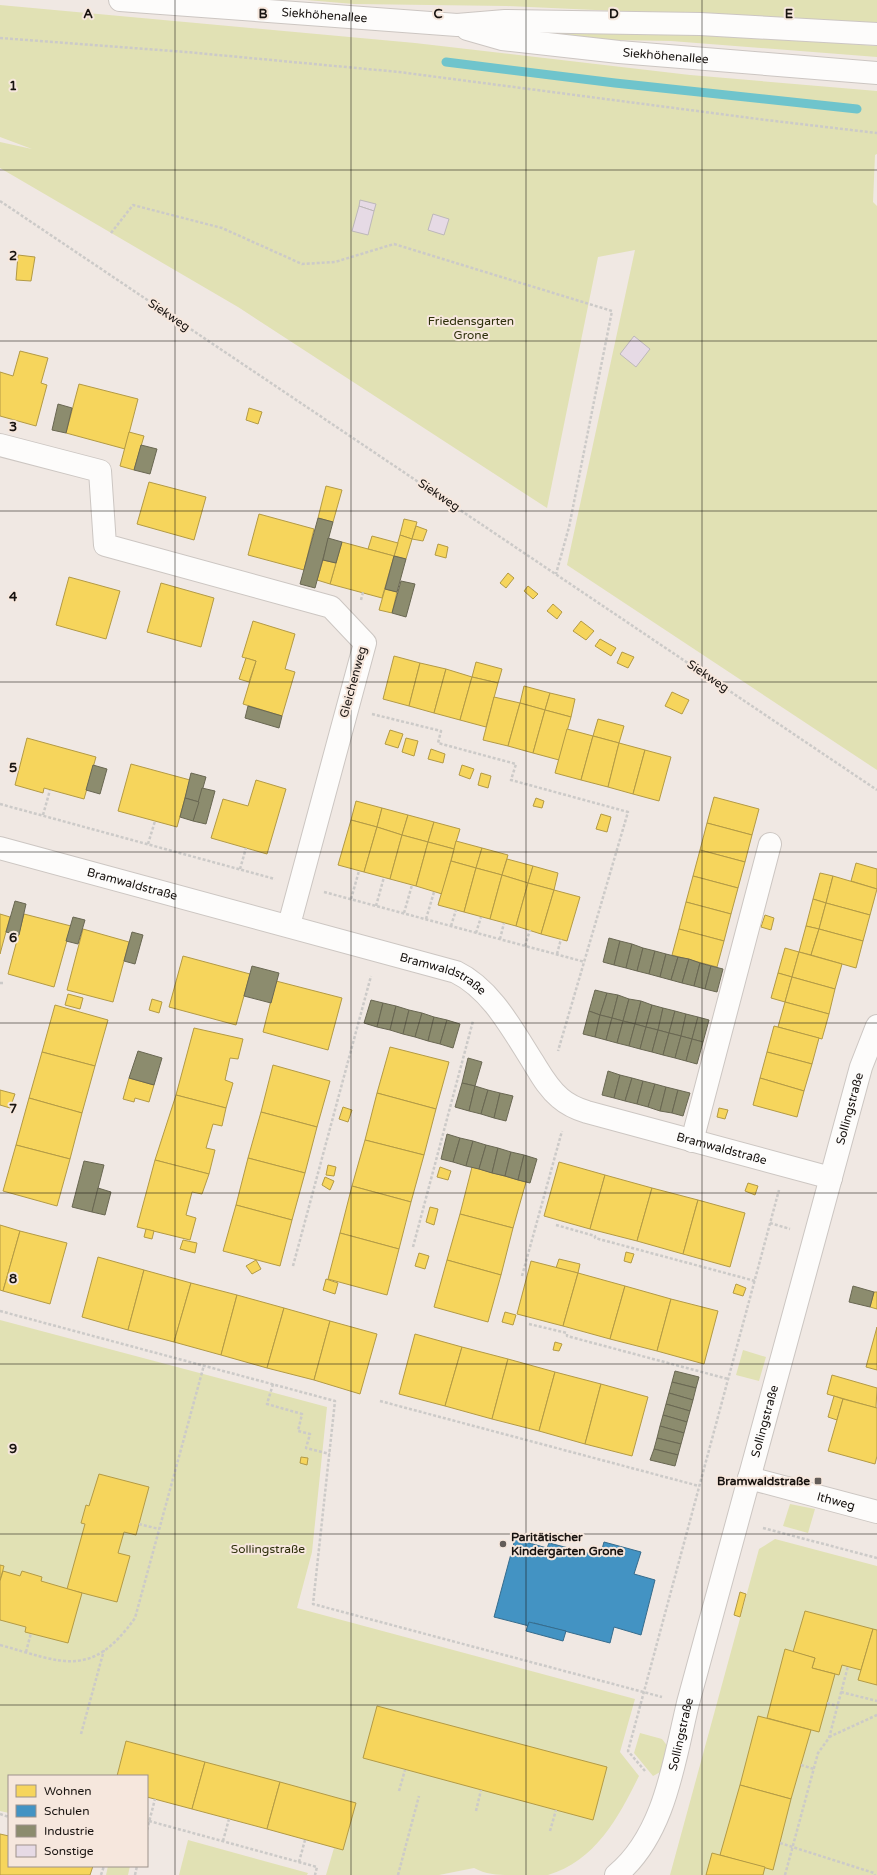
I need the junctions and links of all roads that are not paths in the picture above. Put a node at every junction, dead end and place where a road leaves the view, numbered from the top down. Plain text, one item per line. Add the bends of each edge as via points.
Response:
1 (120, 0) edge
2 (456, 25) junction
3 (877, 34) edge
4 (877, 73) edge
5 (0, 445) edge
6 (770, 844) dead end
7 (0, 848) edge
8 (289, 925) junction
9 (877, 1026) edge
10 (692, 1141) junction
11 (831, 1178) junction
12 (749, 1478) junction
13 (877, 1512) edge
14 (616, 1875) edge

1 - 2 street, Siekhöhenallee
2 - 3 street, Siekhöhenallee via 505,21 700,24
2 - 4 street, Siekhöhenallee via 502,39 619,52
5 - 8 street, Gleichenweg via 100,472 105,545 331,607 365,643
6 - 10 street
7 - 8 street, Bramwaldstraße
8 - 10 street, Bramwaldstraße via 456,972 481,990 514,1031 548,1086 569,1105
9 - 11 street, Sollingstraße via 861,1067
10 - 11 street, Bramwaldstraße
11 - 12 street, Sollingstraße
12 - 13 street, Ithweg
12 - 14 street, Sollingstraße via 665,1794 646,1840

